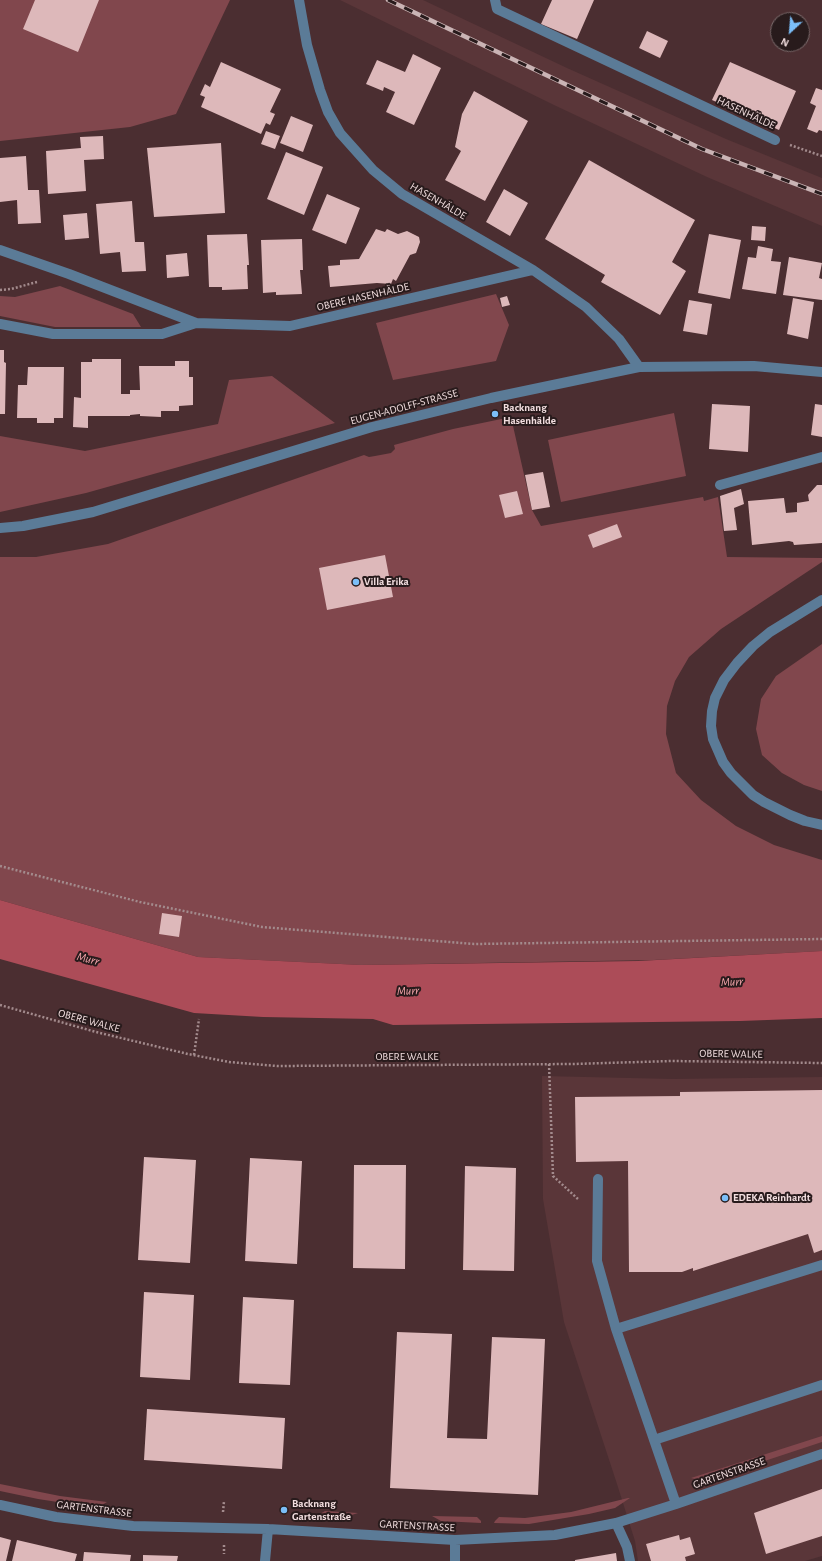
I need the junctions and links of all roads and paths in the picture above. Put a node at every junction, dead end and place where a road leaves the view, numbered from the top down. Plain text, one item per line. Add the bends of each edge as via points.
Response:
1 (299, 0) edge
2 (495, 0) edge
3 (775, 140) joint
4 (822, 156) edge
5 (0, 250) edge
6 (533, 270) junction
7 (196, 323) junction
8 (0, 324) edge
9 (639, 367) junction
10 (822, 372) edge
11 (822, 457) edge
12 (720, 485) dead end
13 (0, 528) edge
14 (822, 600) edge
15 (822, 825) edge
16 (0, 866) edge
17 (822, 939) edge
18 (0, 1005) edge
19 (199, 1019) dead end
20 (194, 1055) junction
21 (822, 1063) edge
22 (549, 1064) junction
23 (598, 1179) dead end
24 (598, 1216) junction
25 (822, 1265) edge
26 (616, 1329) junction
27 (822, 1384) edge
28 (654, 1440) junction
29 (822, 1454) edge
30 (676, 1504) junction
31 (0, 1505) edge
32 (616, 1523) junction
33 (268, 1529) junction
34 (454, 1540) junction
35 (265, 1561) edge
36 (456, 1561) edge
37 (630, 1561) edge

1 - 6 street, HASENHÄLDE via 307,44 320,90 328,112 340,133 373,170 402,194
2 - 3 street, HASENHÄLDE via 497,9
3 - 4 path
5 - 7 street, OBERE HASENHÄLDE
6 - 7 street, OBERE HASENHÄLDE via 290,326
6 - 9 street, HASENHÄLDE via 586,307 619,339
7 - 8 street, OBERE HASENHÄLDE via 162,334 53,334
9 - 10 street, EUGEN-ADOLFF-STRASSE via 754,366
9 - 13 street, EUGEN-ADOLFF-STRASSE via 379,425 93,512
11 - 12 street
14 - 15 street via 770,632 737,663 715,698 711,726 713,739 723,762 753,795 790,815
16 - 17 path via 140,902 262,927 474,944
18 - 20 path, OBERE WALKE via 96,1032
19 - 20 path
20 - 22 path, OBERE WALKE via 229,1062 277,1066
21 - 22 path, OBERE WALKE via 672,1061
22 - 24 path via 553,1176
23 - 24 street
24 - 26 street via 597,1261
25 - 26 street
26 - 28 street
27 - 28 street
28 - 30 street
29 - 30 street, GARTENSTRASSE
30 - 32 street, GARTENSTRASSE
31 - 33 street, GARTENSTRASSE via 56,1517 133,1526
32 - 34 street, GARTENSTRASSE via 555,1535
32 - 37 street via 627,1547
33 - 34 street, GARTENSTRASSE
33 - 35 street
34 - 36 street

